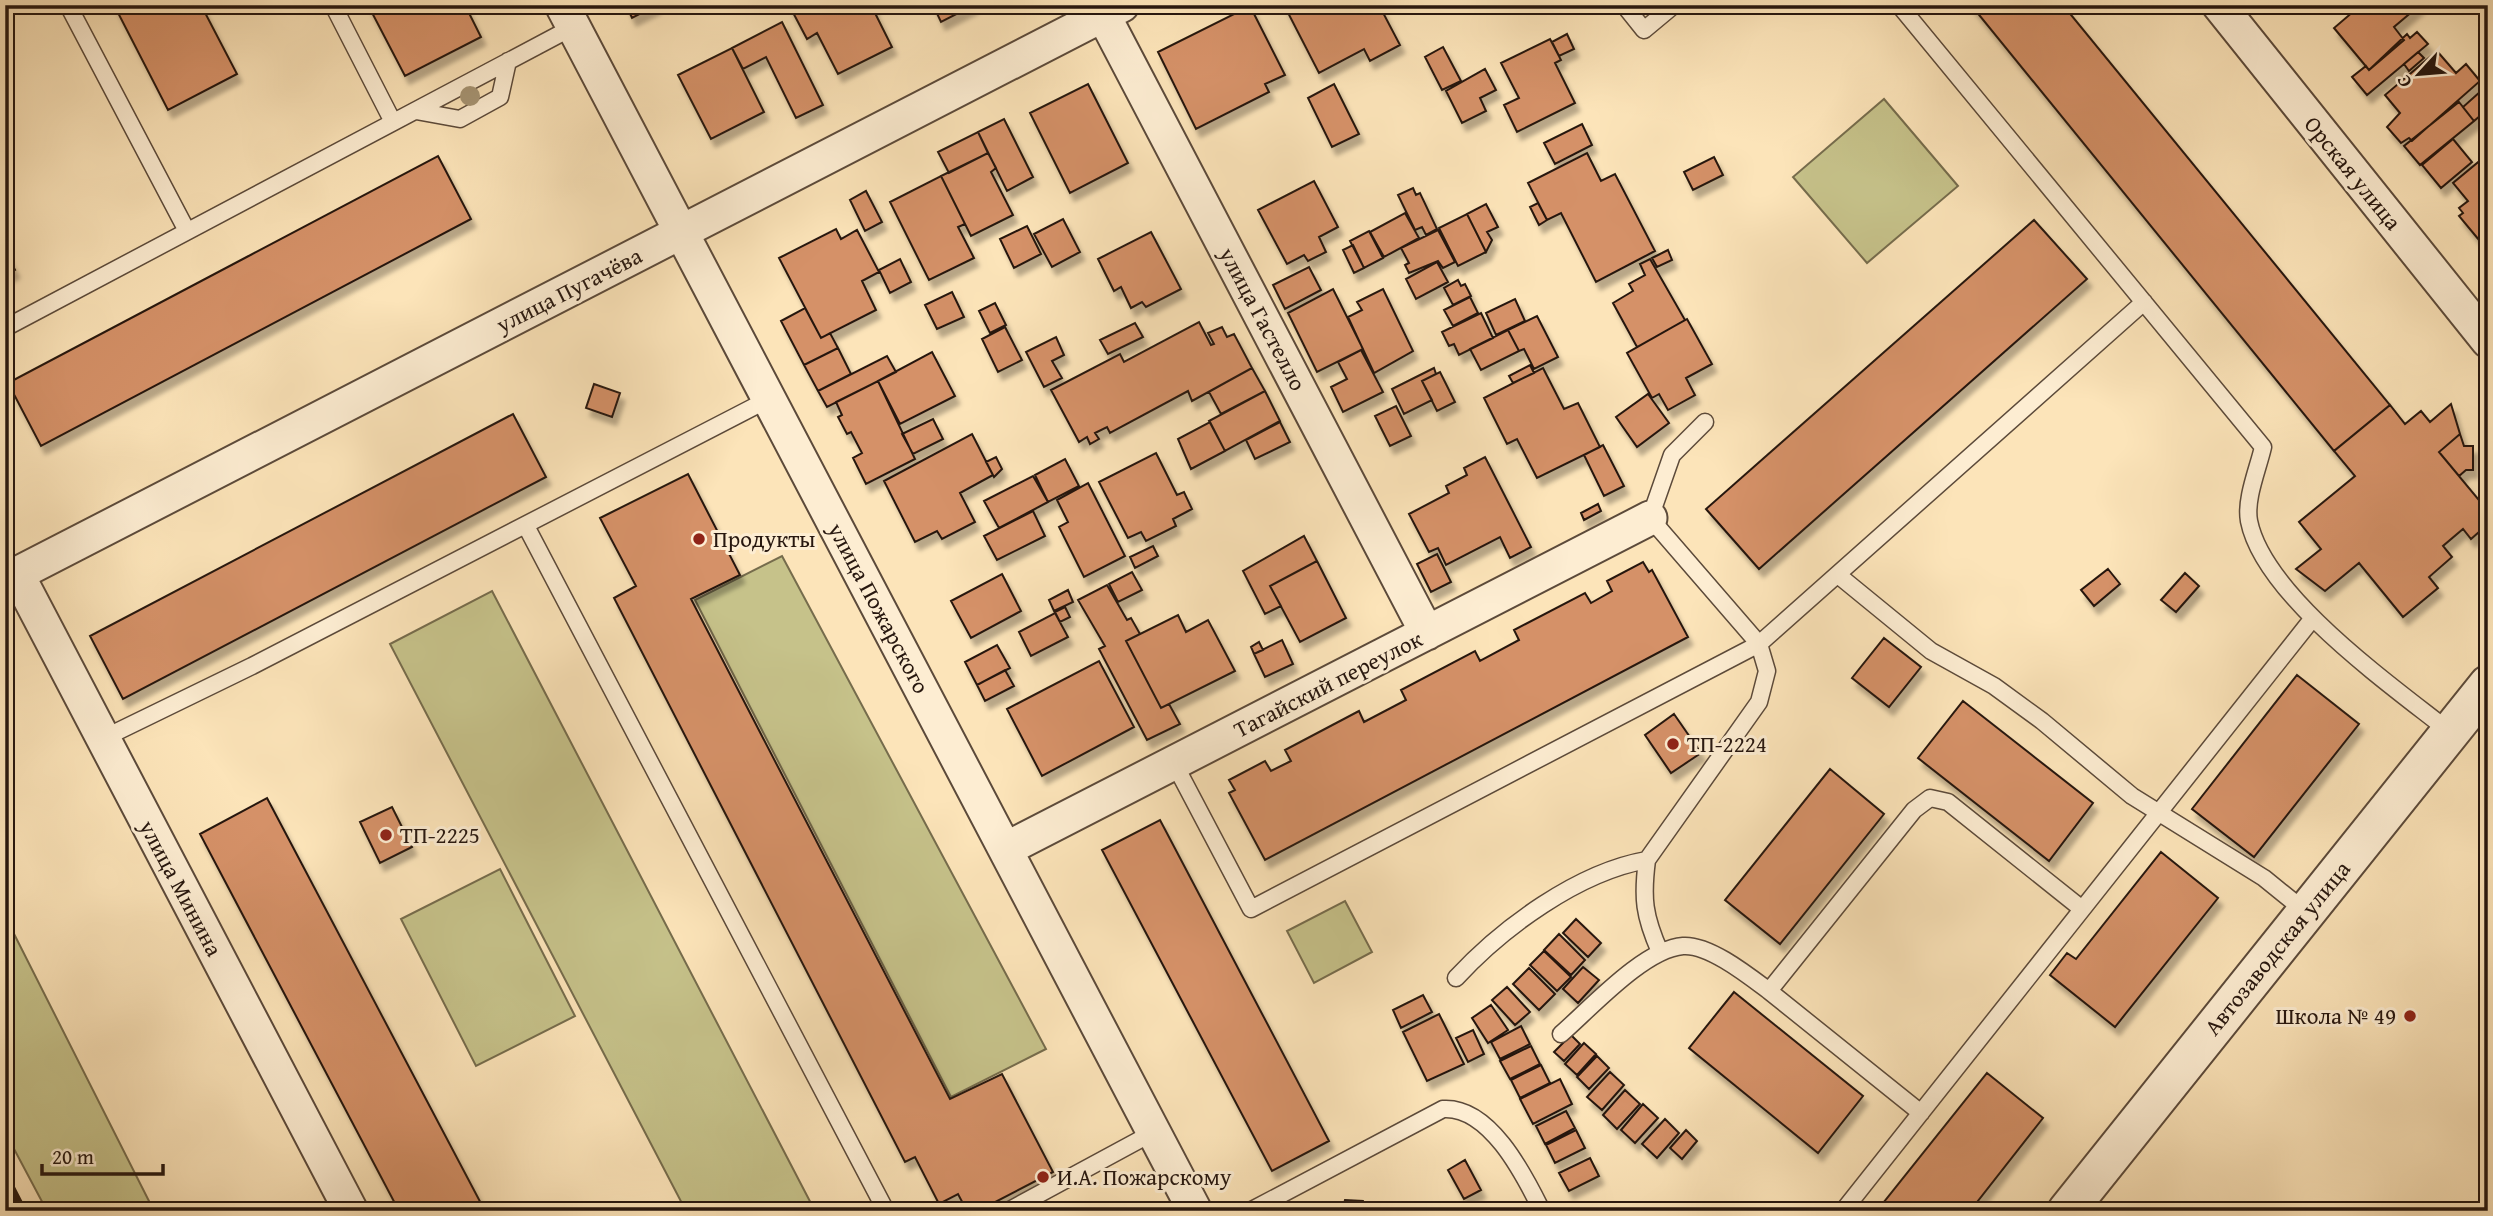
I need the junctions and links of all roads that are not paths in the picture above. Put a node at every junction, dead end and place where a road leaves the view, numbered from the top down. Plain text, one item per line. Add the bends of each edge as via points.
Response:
1 (68, 5) edge
2 (333, 5) edge
3 (1624, 5) edge
4 (1674, 5) edge
5 (1899, 5) edge
6 (2219, 5) edge
7 (1108, 9) edge
8 (568, 16) edge
9 (508, 61) junction
10 (416, 111) junction
11 (393, 122) junction
12 (187, 231) junction
13 (681, 232) junction
14 (2144, 302) junction
15 (5, 328) edge
16 (2488, 341) edge
17 (769, 398) junction
18 (1705, 422) dead end
19 (1650, 518) junction
20 (526, 526) junction
21 (11, 574) edge
22 (1838, 575) junction
23 (2313, 618) junction
24 (1427, 633) junction
25 (1759, 644) junction
26 (2488, 685) edge
27 (2450, 732) junction
28 (102, 738) junction
29 (1174, 763) junction
30 (2159, 815) junction
31 (1006, 849) junction
32 (1647, 859) junction
33 (2082, 909) junction
34 (2306, 912) junction
35 (1660, 952) junction
36 (1456, 978) dead end
37 (1769, 991) junction
38 (1561, 1034) dead end
39 (1920, 1113) junction
40 (1154, 1132) junction
41 (1540, 1208) dead end
42 (351, 1211) edge
43 (886, 1211) edge
44 (1008, 1211) edge
45 (1195, 1211) edge
46 (1250, 1211) edge
47 (1843, 1211) edge
48 (2067, 1211) edge

1 - 12 lane
2 - 11 lane
3 - 4 lane via 1644,30
5 - 14 lane
6 - 16 street, Орская улица
7 - 13 street, улица Пугачёва
7 - 24 street, улица Гастелло
8 - 9 lane
8 - 13 street, улица Пожарского
9 - 10 lane
9 - 10 lane via 500,97 490,103 460,119
10 - 11 lane
11 - 12 lane
12 - 15 lane
13 - 17 street, улица Пожарского
13 - 21 street, улица Пугачёва
14 - 22 lane
14 - 23 lane via 2263,447 2248,518 2274,574
17 - 20 lane
17 - 31 street, улица Пожарского
18 - 19 lane via 1672,455
19 - 24 street, Тагайский переулок
19 - 25 lane
20 - 28 lane
20 - 43 lane
21 - 28 street, улица Минина
22 - 25 lane
22 - 30 lane via 1931,651 1994,686 2042,721 2087,762
23 - 27 lane
23 - 30 lane
24 - 29 street, Тагайский переулок
25 - 29 lane via 1251,909
25 - 32 lane via 1767,671 1759,702
26 - 27 street, Автозаводская улица
27 - 34 street, Автозаводская улица
28 - 42 street, улица Минина
29 - 31 street, Тагайский переулок
30 - 33 lane
30 - 34 lane via 2264,878
31 - 40 street, улица Пожарского
32 - 35 lane via 1642,897
32 - 36 lane via 1621,864 1541,906 1481,951
33 - 37 lane via 1948,802 1930,798 1914,810
33 - 39 lane
34 - 48 street, Автозаводская улица
35 - 37 lane via 1686,946 1733,963
35 - 38 lane
37 - 39 lane
39 - 47 lane
40 - 44 lane
40 - 45 street, улица Пожарского
41 - 46 lane via 1514,1157 1481,1124 1456,1108 1443,1109

